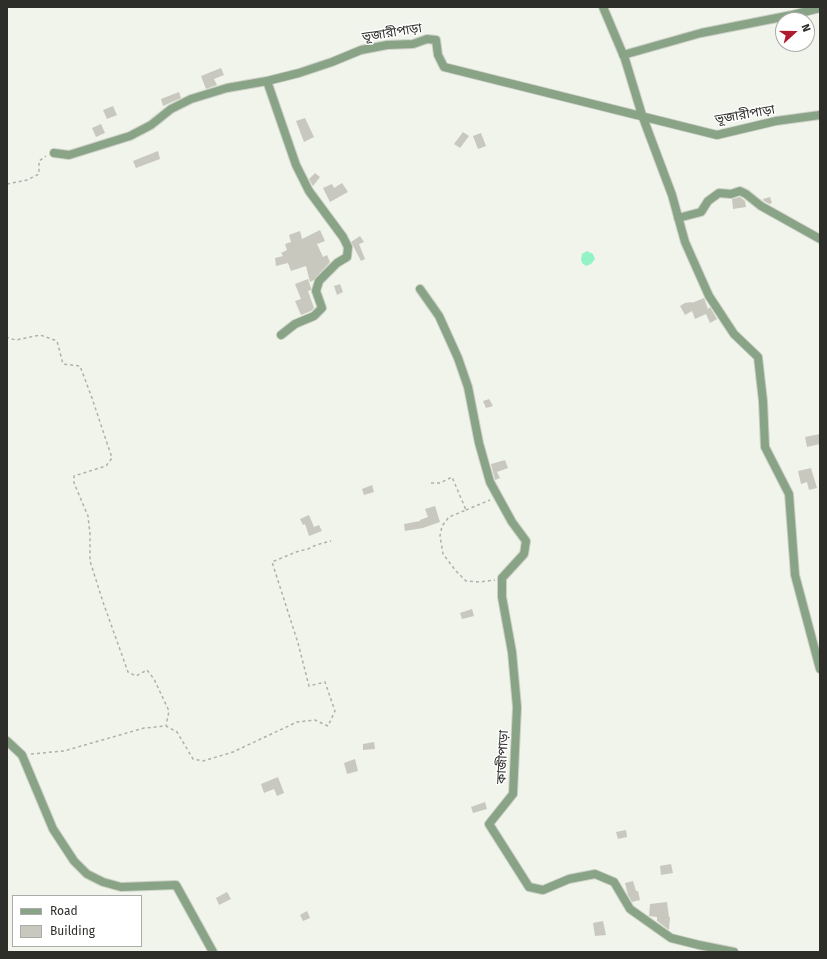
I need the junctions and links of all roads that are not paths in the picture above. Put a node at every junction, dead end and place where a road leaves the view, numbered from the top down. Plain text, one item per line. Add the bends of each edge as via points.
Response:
1 (603, 7) edge
2 (820, 8) edge
3 (623, 55) junction
4 (267, 80) junction
5 (642, 115) junction
6 (820, 115) edge
7 (54, 153) road end
8 (678, 218) junction
9 (820, 239) edge
10 (420, 289) dead end
11 (281, 335) dead end
12 (820, 669) edge
13 (7, 741) edge
14 (213, 952) edge
15 (734, 952) edge

1 - 3 street
2 - 3 street via 701,33
3 - 5 street
4 - 5 street, ভূজারীপাড়া via 299,73 361,50 413,44 427,39 436,40 438,55 444,67
4 - 7 street, ভূজারীপাড়া via 226,88 192,99 171,109 151,125 130,136 69,155
4 - 11 street via 296,165 309,191 348,246 347,257 337,262 318,281 316,291 322,308 314,316 295,324
5 - 6 street, ভূজারীপাড়া via 718,135 776,121
5 - 8 street
8 - 9 street via 701,212 708,201 719,193 731,194 740,191 761,206
8 - 12 street via 685,242 709,296 734,334 758,357 766,447 789,494 795,575
10 - 15 street, কাজীপাড়া via 438,316 458,358 468,386 479,443 490,482 512,522 526,541 524,554 502,578 502,597 512,652 517,707 515,756 513,794 490,824 529,887 542,890 569,879 595,874 614,882 630,909 671,938
13 - 14 street via 22,755 53,829 87,874 121,887 176,885

